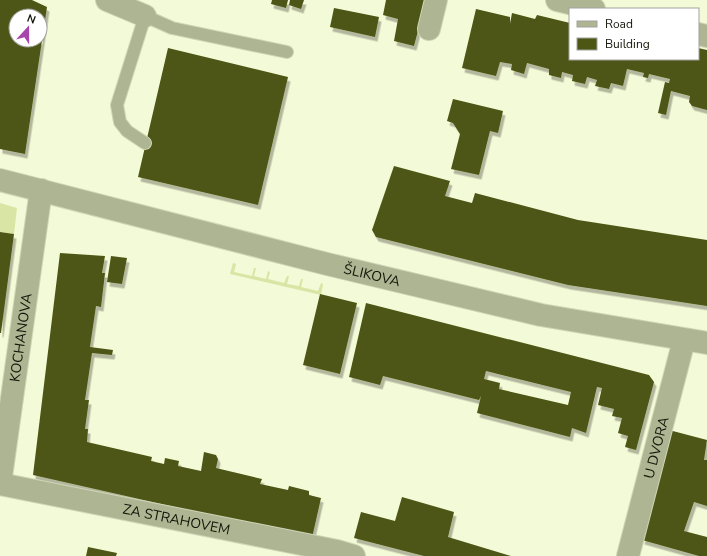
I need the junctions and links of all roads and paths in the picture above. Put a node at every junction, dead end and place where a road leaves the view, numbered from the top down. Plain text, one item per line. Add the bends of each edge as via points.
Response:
1 (107, 0) edge
2 (436, 0) edge
3 (557, 0) edge
4 (590, 8) edge
5 (145, 16) junction
6 (429, 29) dead end
7 (287, 52) dead end
8 (145, 143) dead end
9 (0, 180) edge
10 (41, 190) junction
11 (684, 340) junction
12 (707, 343) edge
13 (4, 426) edge
14 (0, 484) edge
15 (354, 556) edge
16 (628, 556) edge

1 - 5 street
2 - 6 street
3 - 4 street
5 - 7 lane via 172,28
5 - 8 lane via 117,105 120,122 127,131
9 - 10 street, ŠLIKOVA
10 - 11 street, ŠLIKOVA via 327,264 541,315
10 - 13 street, KOCHANOVA
11 - 12 street, ŠLIKOVA
11 - 16 street, U DVORA
13 - 14 street, KOCHANOVA
14 - 15 street, ZA STRAHOVEM

